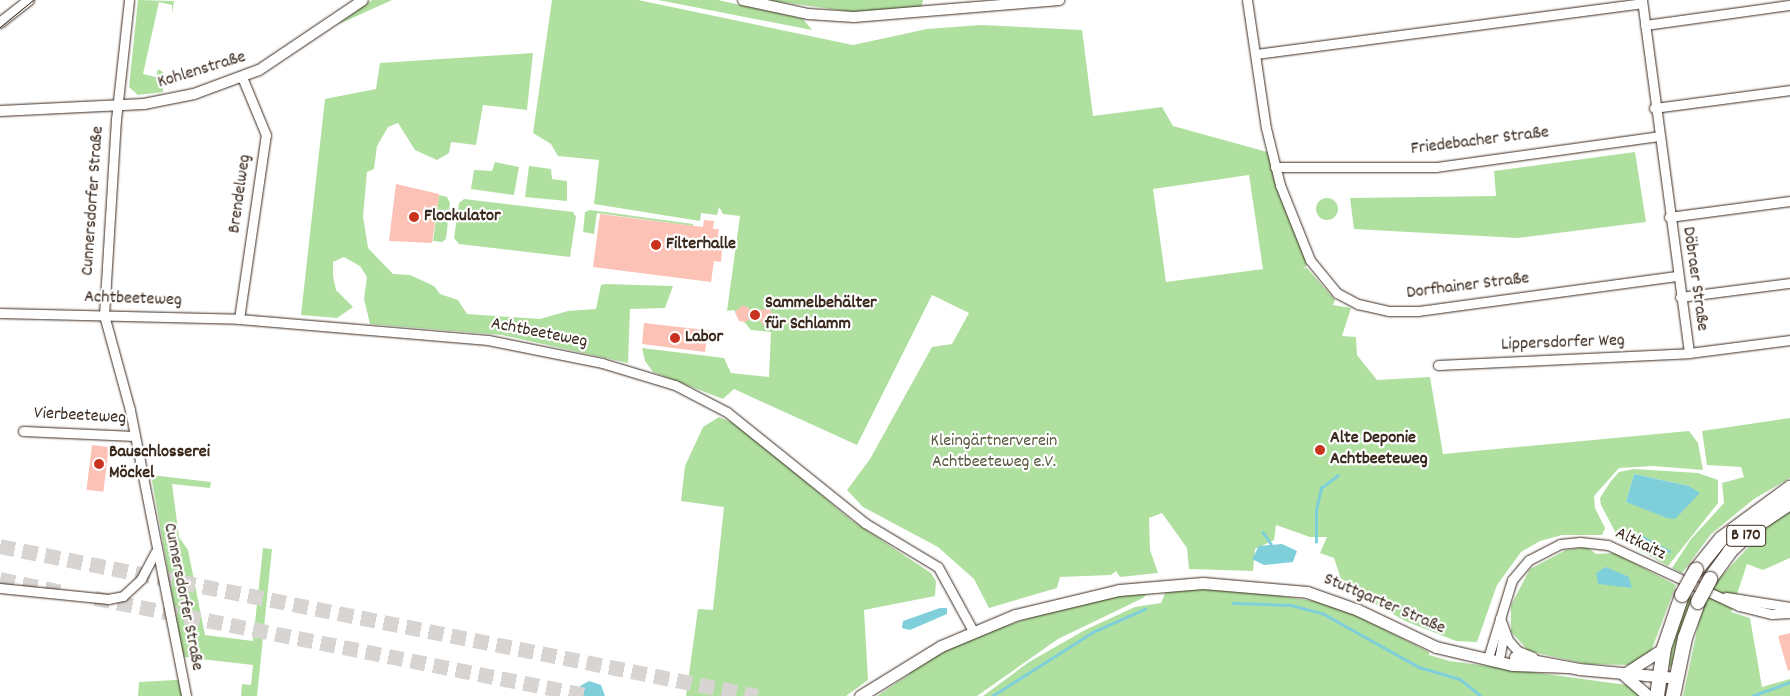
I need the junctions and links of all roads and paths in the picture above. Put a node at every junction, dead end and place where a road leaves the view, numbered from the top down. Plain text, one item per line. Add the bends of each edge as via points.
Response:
1 (28, 0) edge
2 (129, 0) edge
3 (363, 0) edge
4 (743, 0) edge
5 (1059, 0) edge
6 (1247, 0) edge
7 (1642, 2) edge
8 (1789, 5) edge
9 (0, 23) edge
10 (1645, 24) junction
11 (1256, 54) junction
12 (242, 77) junction
13 (1790, 90) edge
14 (118, 105) junction
15 (1654, 108) junction
16 (0, 111) edge
17 (1658, 136) junction
18 (1275, 167) junction
19 (1790, 201) edge
20 (1669, 217) junction
21 (1676, 276) junction
22 (1790, 283) edge
23 (1680, 297) junction
24 (0, 313) edge
25 (104, 315) junction
26 (239, 319) junction
27 (1790, 340) edge
28 (1689, 353) junction
29 (1438, 365) dead end
30 (23, 431) dead end
31 (135, 436) junction
32 (1790, 488) edge
33 (1790, 503) edge
34 (155, 554) junction
35 (0, 588) edge
36 (1714, 594) junction
37 (1788, 609) edge
38 (1500, 618) junction
39 (973, 631) junction
40 (1504, 634) junction
41 (1664, 648) junction
42 (1494, 658) junction
43 (1541, 660) junction
44 (1568, 668) junction
45 (1622, 674) junction
46 (1659, 677) junction
47 (1677, 678) junction
48 (186, 696) edge
49 (860, 696) edge
50 (1648, 696) edge
51 (1657, 696) edge
52 (1674, 696) edge

1 - 9 street
2 - 14 street, Cunnersdorfer Straße
3 - 12 street, Kohlenstraße via 276,60
4 - 5 street via 808,14 854,17
6 - 11 street, Dorfhainer Straße
7 - 10 street, Döbraer Straße
7 - 11 street
8 - 10 street
10 - 15 street, Döbraer Straße
11 - 18 street, Dorfhainer Straße
12 - 14 street, Kohlenstraße via 167,100
12 - 26 street, Brendelweg via 266,135
13 - 15 street
14 - 16 street, Kohlenstraße
14 - 25 street, Cunnersdorfer Straße
15 - 17 street, Döbraer Straße
17 - 18 street, Friedebacher Straße via 1436,167
17 - 20 street, Döbraer Straße
18 - 21 street, Dorfhainer Straße via 1299,239 1320,276 1337,293 1358,304 1388,311 1418,311
19 - 20 street
20 - 21 street, Döbraer Straße
21 - 23 street, Döbraer Straße
22 - 23 street
23 - 28 street, Döbraer Straße
24 - 25 street, Achtbeeteweg
25 - 26 street, Achtbeeteweg
25 - 31 street, Cunnersdorfer Straße via 123,378
26 - 39 street, Achtbeeteweg via 488,340 602,363 675,385 728,412 865,523 938,567
27 - 28 street, Döbraer Straße
28 - 29 street, Lippersdorfer Weg
30 - 31 street, Vierbeeteweg
31 - 34 street, Cunnersdorfer Straße
32 - 41 main road, B 170, bridge via 1721,539 1696,570 1682,595
33 - 47 main road, B 170, bridge via 1754,529 1730,552 1710,579 1698,602
34 - 35 street via 141,579 123,596 108,599
34 - 48 street, Cunnersdorfer Straße
36 - 37 street, Altkaitz
36 - 37 street, Altkaitz via 1755,611
36 - 38 street, Altkaitz via 1684,584 1608,546 1566,543 1539,552 1520,569 1506,592
38 - 40 street, Altkaitz
38 - 42 street, Altkaitz
39 - 42 main road, Stuttgarter Straße via 1090,595 1159,585 1237,584 1316,595 1358,610 1436,647
39 - 49 main road, Stuttgarter Straße via 905,666
40 - 42 street, Altkaitz
40 - 43 street, Altkaitz via 1518,651
41 - 45 main road
41 - 46 main road, B 170
42 - 43 main road, Stuttgarter Straße
42 - 44 main road, Stuttgarter Straße via 1540,668
43 - 44 main road, Stuttgarter Straße
44 - 45 main road, Stuttgarter Straße
45 - 46 main road, Stuttgarter Straße
45 - 50 main road
46 - 47 main road, Stuttgarter Straße
46 - 51 main road, B 170
47 - 52 main road, B 170

